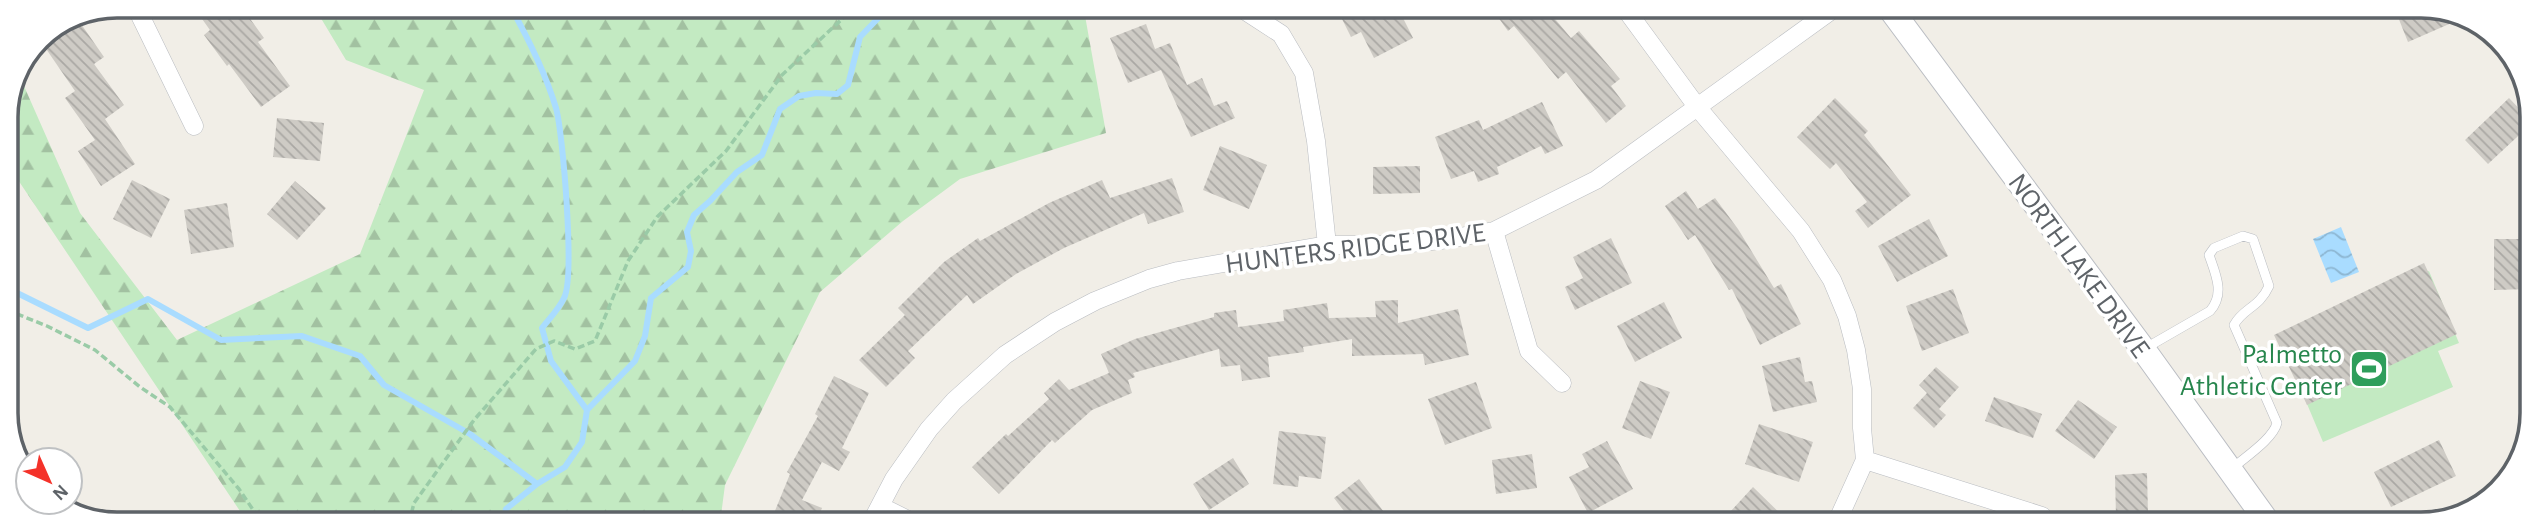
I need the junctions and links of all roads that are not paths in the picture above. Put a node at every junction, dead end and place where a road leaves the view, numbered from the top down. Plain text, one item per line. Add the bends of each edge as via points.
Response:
1 (141, 18) edge
2 (1256, 18) edge
3 (1632, 18) edge
4 (1821, 18) edge
5 (1897, 18) edge
6 (1698, 108) junction
7 (194, 126) dead end
8 (1494, 231) junction
9 (1327, 245) junction
10 (2143, 349) junction
11 (1562, 383) dead end
12 (1865, 460) junction
13 (2230, 471) junction
14 (880, 506) junction
15 (877, 512) edge
16 (892, 512) edge
17 (1841, 512) edge
18 (2029, 512) edge
19 (2260, 512) edge

1 - 7 street
2 - 9 street via 1281,34 1304,73
3 - 6 street
4 - 6 street, HUNTERS RIDGE DRIVE
5 - 10 main road, NORTH LAKE DRIVE
6 - 8 street, HUNTERS RIDGE DRIVE via 1596,180
6 - 12 street via 1801,231 1832,281 1856,350
8 - 9 street, HUNTERS RIDGE DRIVE via 1390,245
8 - 11 street via 1529,351
9 - 14 street, HUNTERS RIDGE DRIVE via 1149,279 1055,322 1005,355 954,401 929,429
10 - 13 main road, NORTH LAKE DRIVE
10 - 13 lane via 2210,312 2219,296 2209,255 2214,248 2243,236 2253,239 2269,286 2263,298 2234,325 2277,423 2267,439
12 - 17 street
12 - 18 street
13 - 19 main road, NORTH LAKE DRIVE
14 - 15 street, HUNTERS RIDGE DRIVE
14 - 16 street

